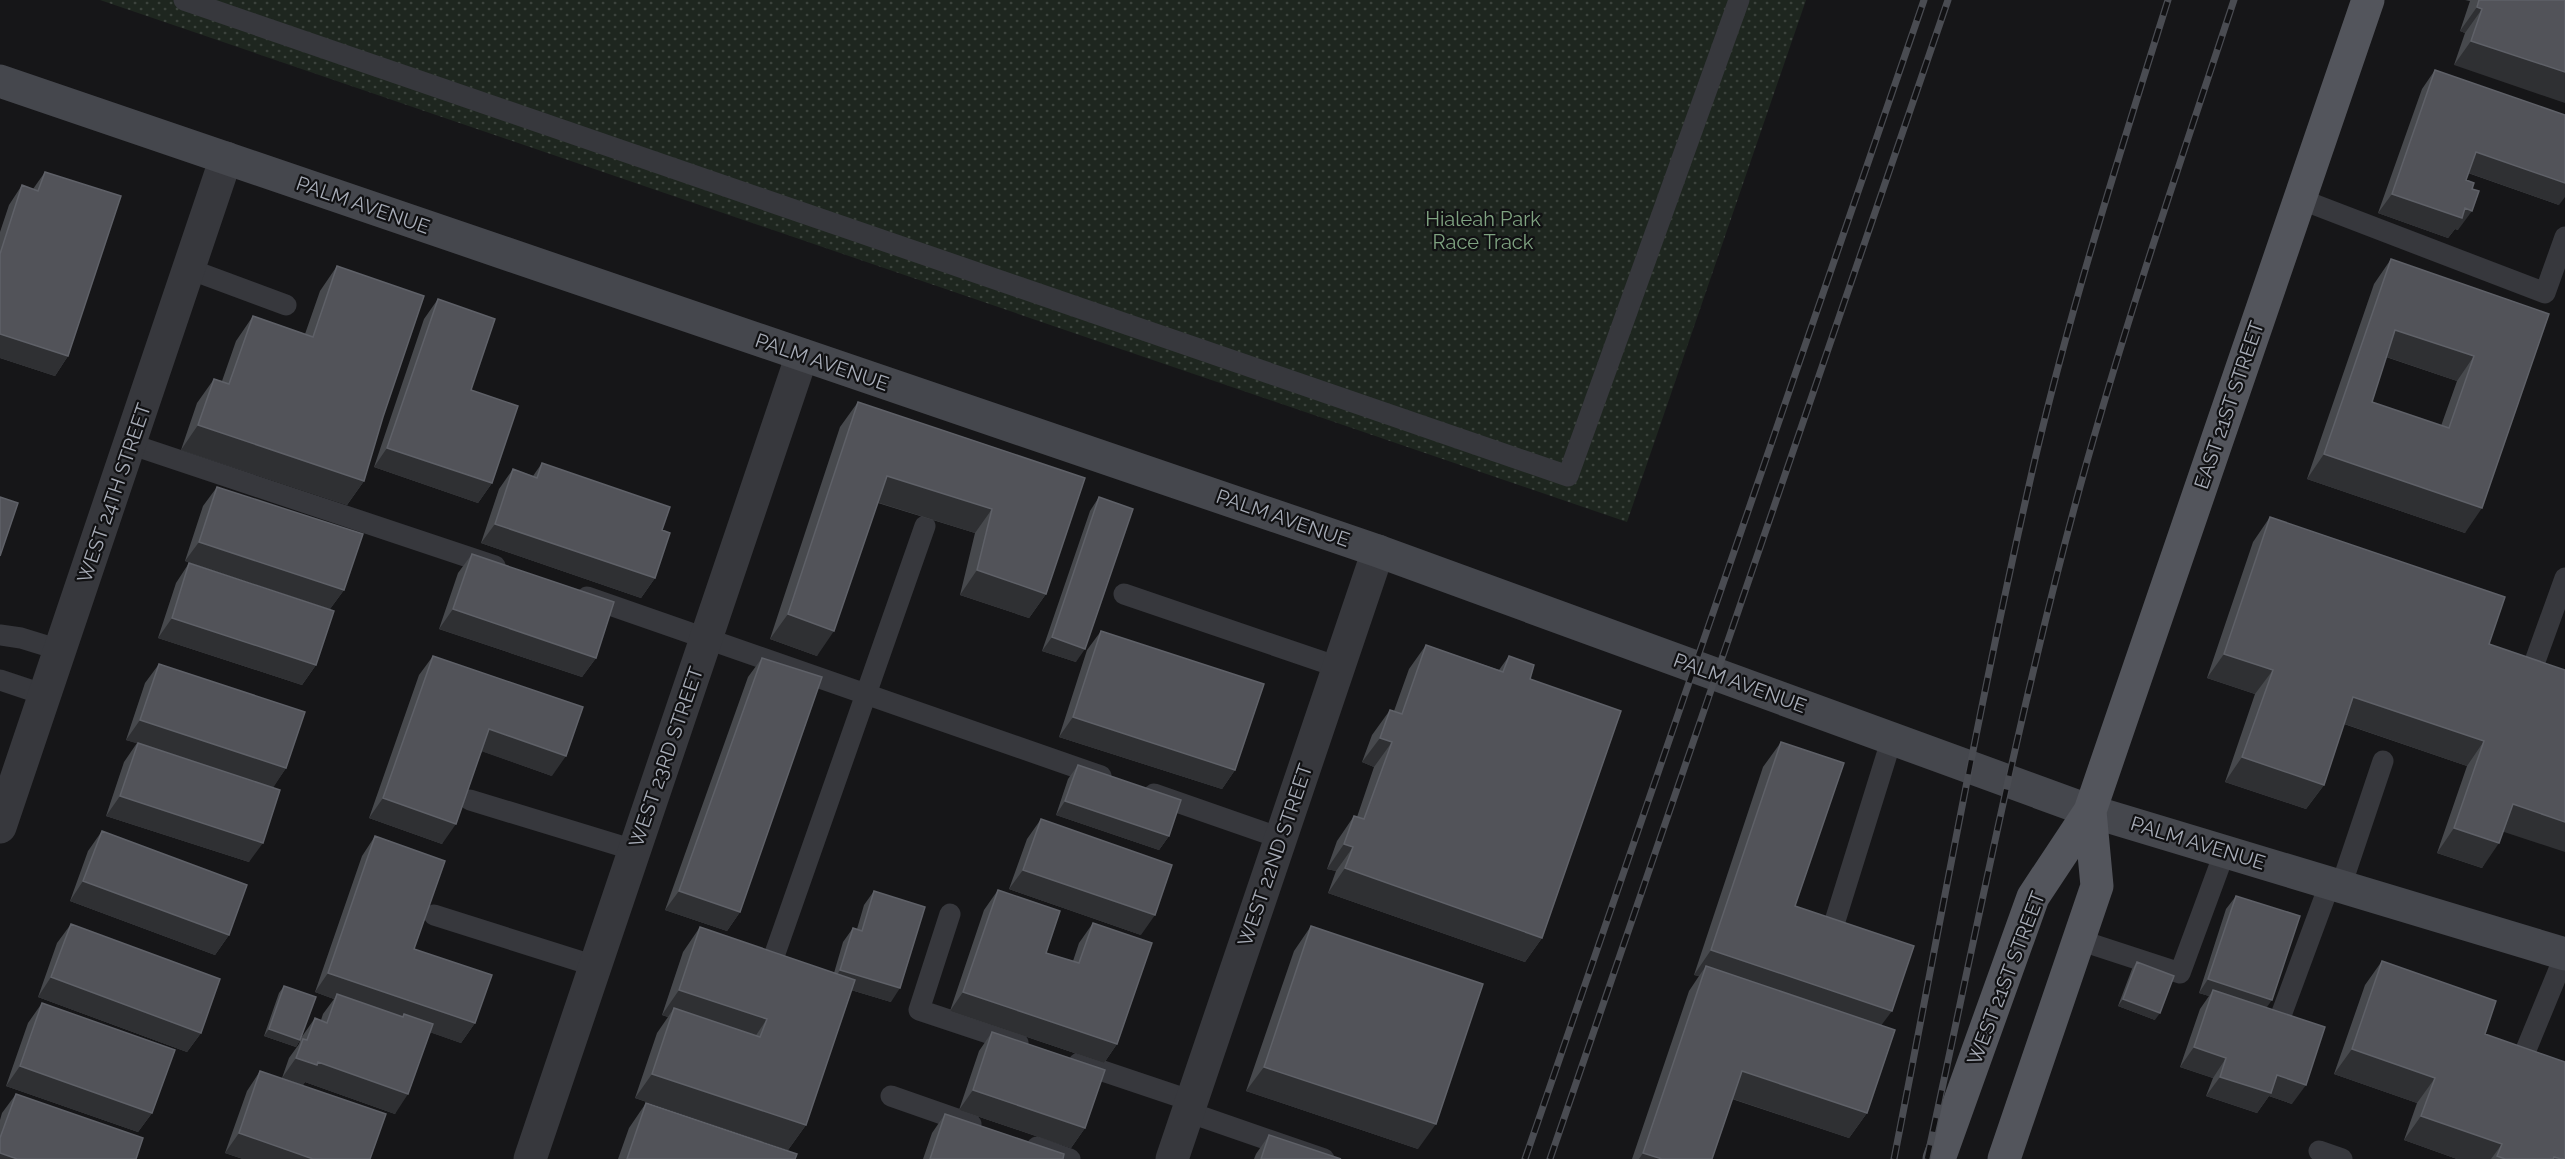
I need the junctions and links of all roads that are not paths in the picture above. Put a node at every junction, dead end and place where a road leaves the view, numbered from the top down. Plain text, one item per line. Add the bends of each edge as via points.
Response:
1 (184, 0) edge
2 (1739, 0) edge
3 (2368, 0) edge
4 (0, 81) edge
5 (226, 158) junction
6 (2300, 199) junction
7 (2565, 237) edge
8 (189, 269) junction
9 (286, 305) dead end
10 (802, 355) junction
11 (130, 444) junction
12 (924, 526) dead end
13 (1378, 551) junction
14 (517, 574) edge
15 (2565, 578) edge
16 (573, 593) edge
17 (1124, 594) dead end
18 (0, 635) edge
19 (706, 638) junction
20 (60, 650) junction
21 (2534, 664) edge
22 (1338, 667) junction
23 (0, 680) edge
24 (865, 693) junction
25 (45, 695) junction
26 (1892, 738) junction
27 (2383, 761) dead end
28 (470, 800) edge
29 (2090, 810) junction
30 (0, 827) edge
31 (1280, 838) junction
32 (634, 850) junction
33 (2225, 851) junction
34 (2335, 885) junction
35 (950, 914) dead end
36 (434, 915) edge
37 (1835, 921) edge
38 (2079, 940) junction
39 (2565, 955) edge
40 (773, 959) edge
41 (595, 966) junction
42 (2280, 1018) edge
43 (1032, 1048) edge
44 (1055, 1055) edge
45 (2523, 1058) edge
46 (891, 1096) dead end
47 (1190, 1106) junction
48 (992, 1132) edge
49 (1014, 1139) edge
50 (2319, 1150) dead end
51 (530, 1159) edge
52 (1070, 1159) edge
53 (1172, 1159) edge
54 (1324, 1159) edge
55 (1939, 1159) edge
56 (2004, 1159) edge
57 (2342, 1159) edge

1 - 2 lane via 1568,476
3 - 6 main road, EAST 21ST STREET
4 - 5 main road, PALM AVENUE
5 - 8 street, WEST 24TH STREET
5 - 10 main road, PALM AVENUE
6 - 7 lane via 2545,293
6 - 29 main road, EAST 21ST STREET
8 - 9 lane
8 - 11 street, WEST 24TH STREET
10 - 13 main road, PALM AVENUE
10 - 19 street, WEST 23RD STREET
11 - 14 lane
11 - 20 street, WEST 24TH STREET
12 - 24 lane
13 - 22 street, WEST 22ND STREET
13 - 26 main road, PALM AVENUE
15 - 21 lane
16 - 19 lane
17 - 22 lane
18 - 20 lane
19 - 24 lane
19 - 32 street, WEST 23RD STREET
20 - 25 street, WEST 24TH STREET
22 - 31 street, WEST 22ND STREET
23 - 25 lane
24 - 31 lane
24 - 40 lane
25 - 30 street, WEST 24TH STREET
26 - 29 main road, PALM AVENUE
26 - 37 lane
27 - 34 lane
28 - 32 lane
29 - 33 main road, PALM AVENUE
29 - 38 main road via 2097,885
29 - 55 main road, WEST 21ST STREET via 2033,897
31 - 47 street, WEST 22ND STREET
32 - 41 street, WEST 23RD STREET
33 - 34 main road, PALM AVENUE
33 - 38 lane via 2180,973
34 - 39 main road, PALM AVENUE
34 - 42 lane
35 - 43 lane via 919,1010
36 - 41 lane
38 - 56 main road
39 - 45 lane
41 - 51 street, WEST 23RD STREET
44 - 47 lane
46 - 48 lane
47 - 53 street, WEST 22ND STREET
47 - 54 lane
49 - 52 lane
50 - 57 lane

